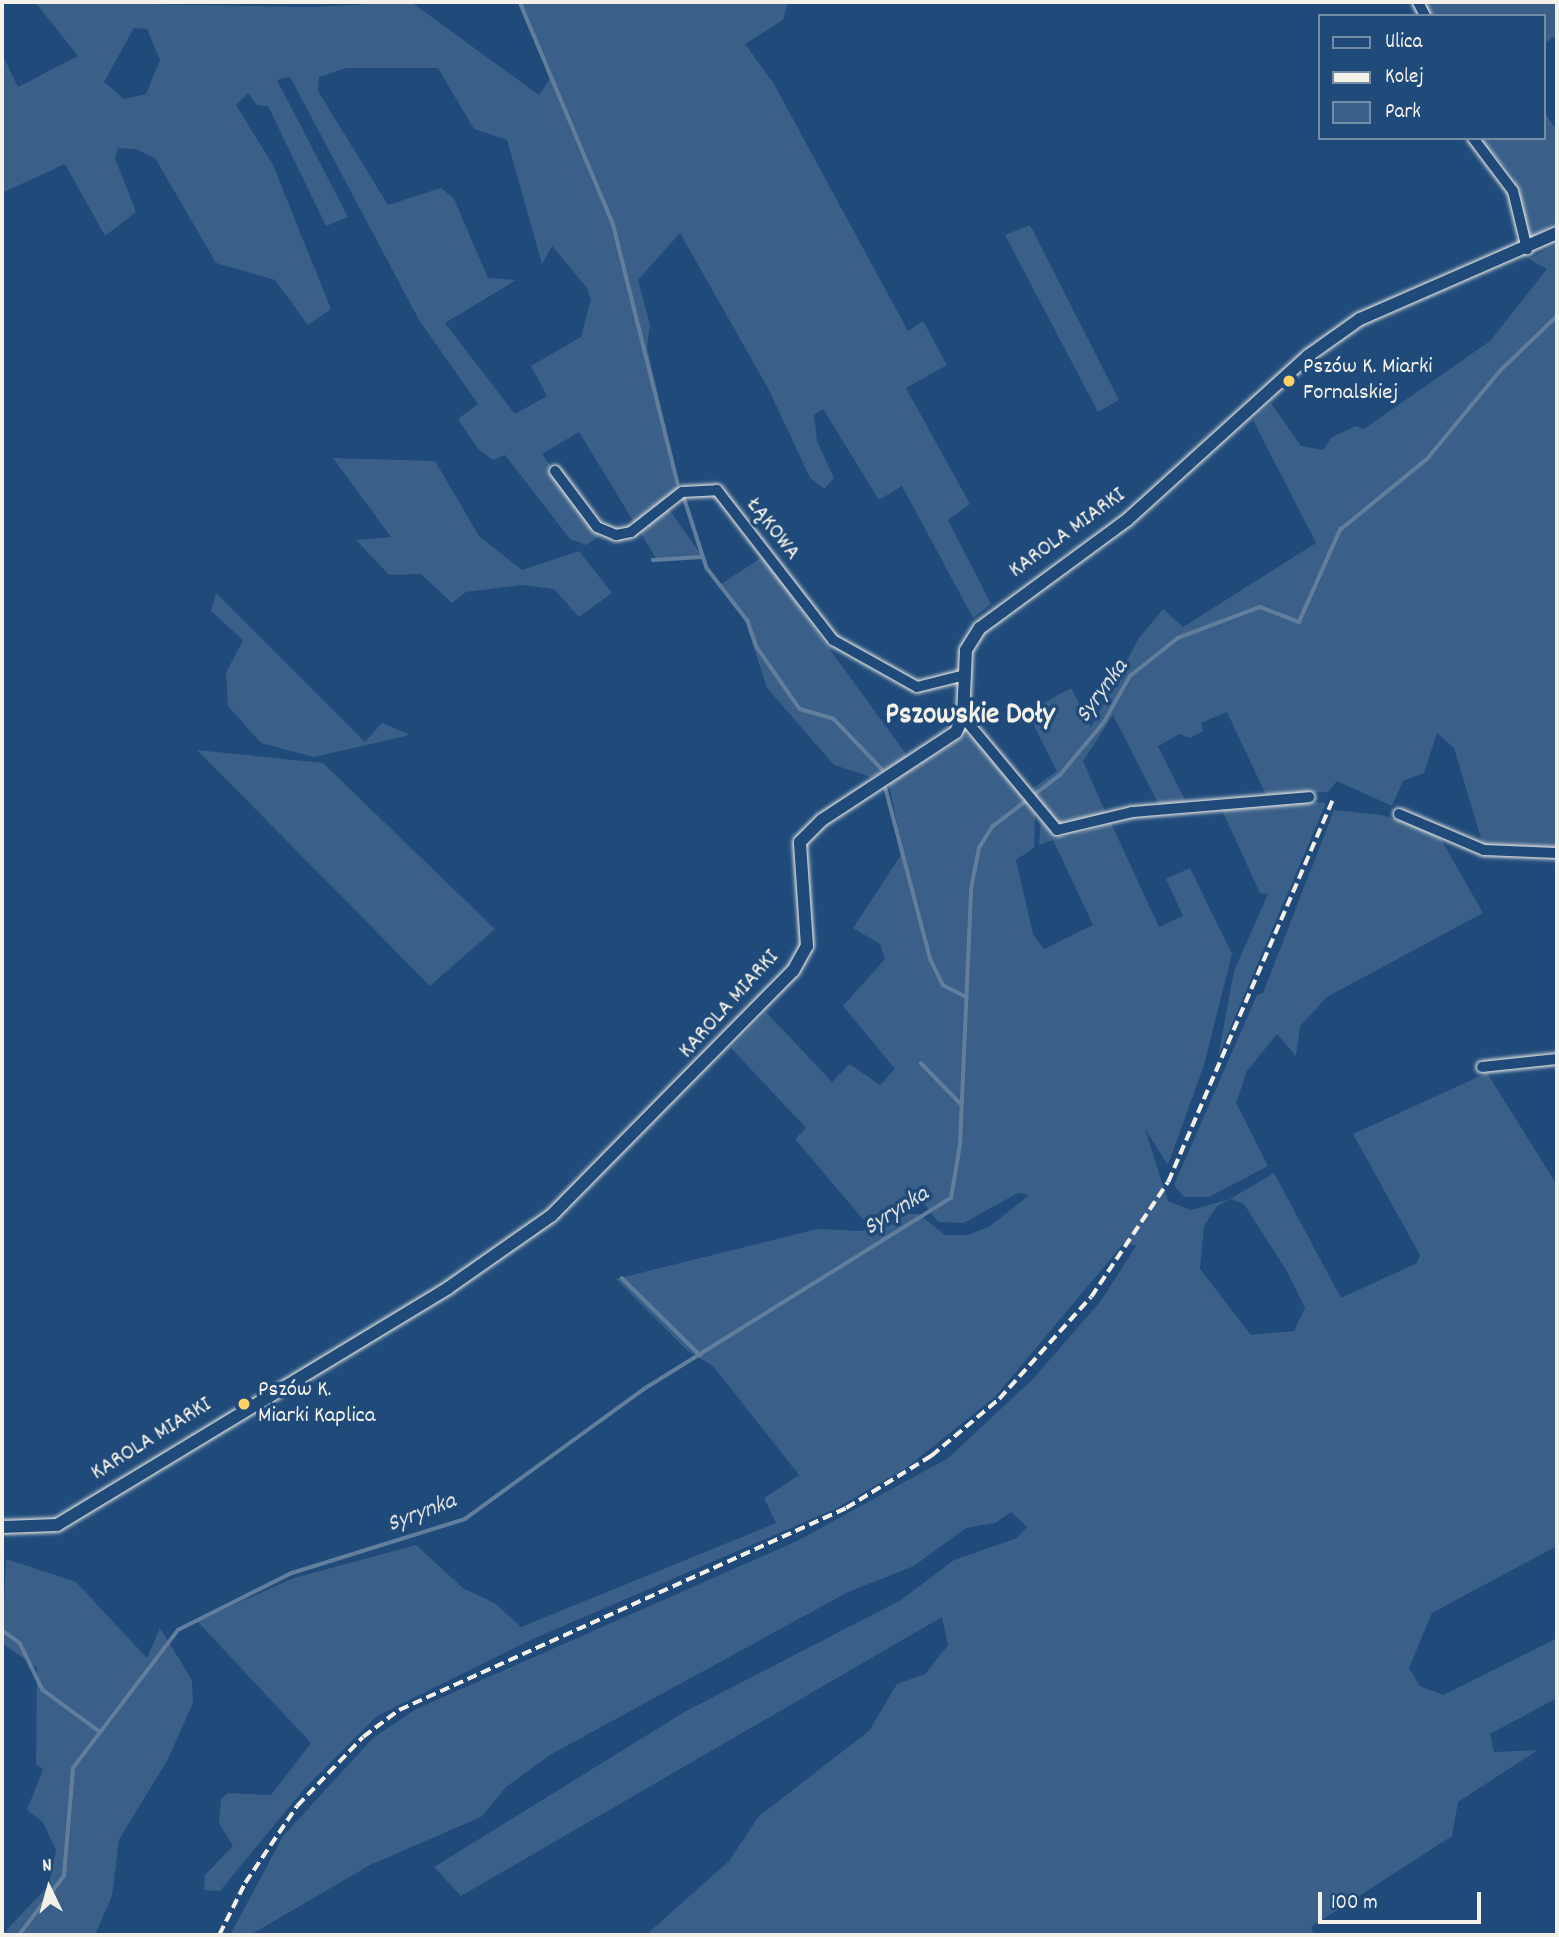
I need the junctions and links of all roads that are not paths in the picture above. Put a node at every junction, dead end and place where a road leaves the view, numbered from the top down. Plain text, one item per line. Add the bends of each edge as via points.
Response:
1 (1475, 140) edge
2 (1557, 233) edge
3 (1527, 249) junction
4 (555, 471) dead end
5 (965, 675) junction
6 (963, 717) junction
7 (1309, 797) dead end
8 (1399, 814) dead end
9 (1557, 853) edge
10 (1557, 1059) edge
11 (1482, 1067) dead end
12 (2, 1527) edge

1 - 3 street via 1513,191
2 - 3 street, KAROLA MIARKI
3 - 5 street, KAROLA MIARKI via 1360,320 1308,356 1127,520 980,628 966,650
4 - 5 street, ŁĄKOWA via 597,527 616,536 631,533 682,492 717,490 833,640 917,688
5 - 6 street, KAROLA MIARKI
6 - 7 street via 1051,826 1064,831 1132,812
6 - 12 street, KAROLA MIARKI via 946,744 806,834 797,867 807,946 793,971 551,1216 448,1287 57,1525
8 - 9 street via 1485,850
10 - 11 street

